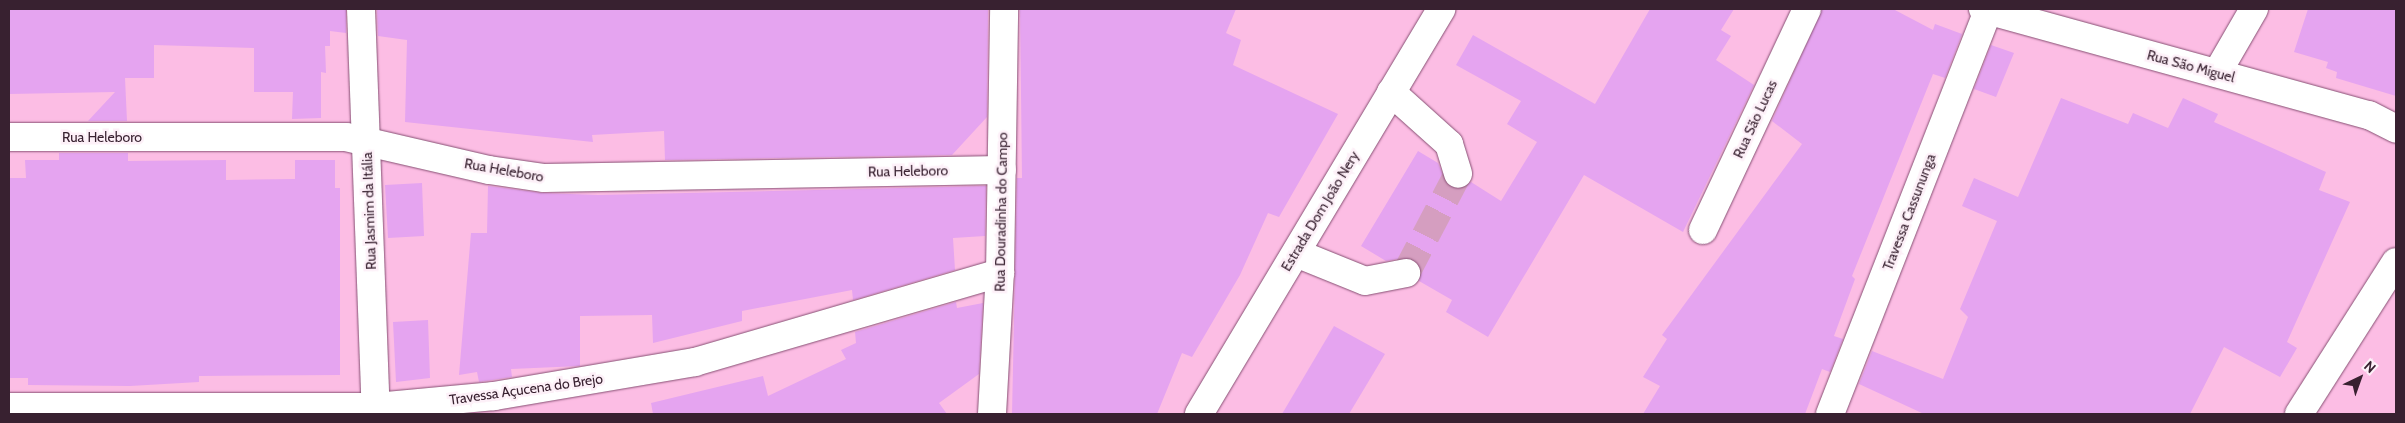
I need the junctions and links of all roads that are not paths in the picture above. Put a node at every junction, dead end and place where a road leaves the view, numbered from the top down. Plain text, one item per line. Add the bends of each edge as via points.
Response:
1 (361, 9) edge
2 (1004, 9) edge
3 (1441, 9) edge
4 (1807, 9) edge
5 (2254, 9) edge
6 (1985, 10) edge
7 (2216, 73) junction
8 (1391, 92) junction
9 (2396, 129) edge
10 (9, 137) edge
11 (366, 141) junction
12 (1002, 170) junction
13 (1458, 174) tunnel mouth
14 (1703, 230) dead end
15 (1296, 253) junction
16 (2396, 262) edge
17 (1000, 273) junction
18 (1406, 273) dead end
19 (9, 407) edge
20 (376, 411) edge
21 (992, 414) edge
22 (1199, 414) edge
23 (1830, 414) edge
24 (2299, 414) edge

1 - 11 street, Rua Jasmim da Itália
2 - 12 street, Rua Douradinha do Campo
3 - 8 street, Estrada Dom João Nery
4 - 14 street, Rua São Lucas
5 - 7 street
6 - 7 street, Rua São Miguel
6 - 23 street, Travessa Cassununga
7 - 9 street, Rua São Miguel via 2369,115
8 - 13 street via 1449,144
8 - 15 street, Estrada Dom João Nery
10 - 11 street, Rua Heleboro via 346,137
11 - 12 street, Rua Heleboro via 489,170 544,178
11 - 20 street, Rua Jasmim da Itália
12 - 17 street, Rua Douradinha do Campo
15 - 18 street via 1365,281
15 - 22 street, Estrada Dom João Nery
16 - 24 street
17 - 20 street, Travessa Açucena do Brejo via 695,362 494,396
17 - 21 street, Rua Douradinha do Campo
19 - 20 street, Travessa Açucena do Brejo

